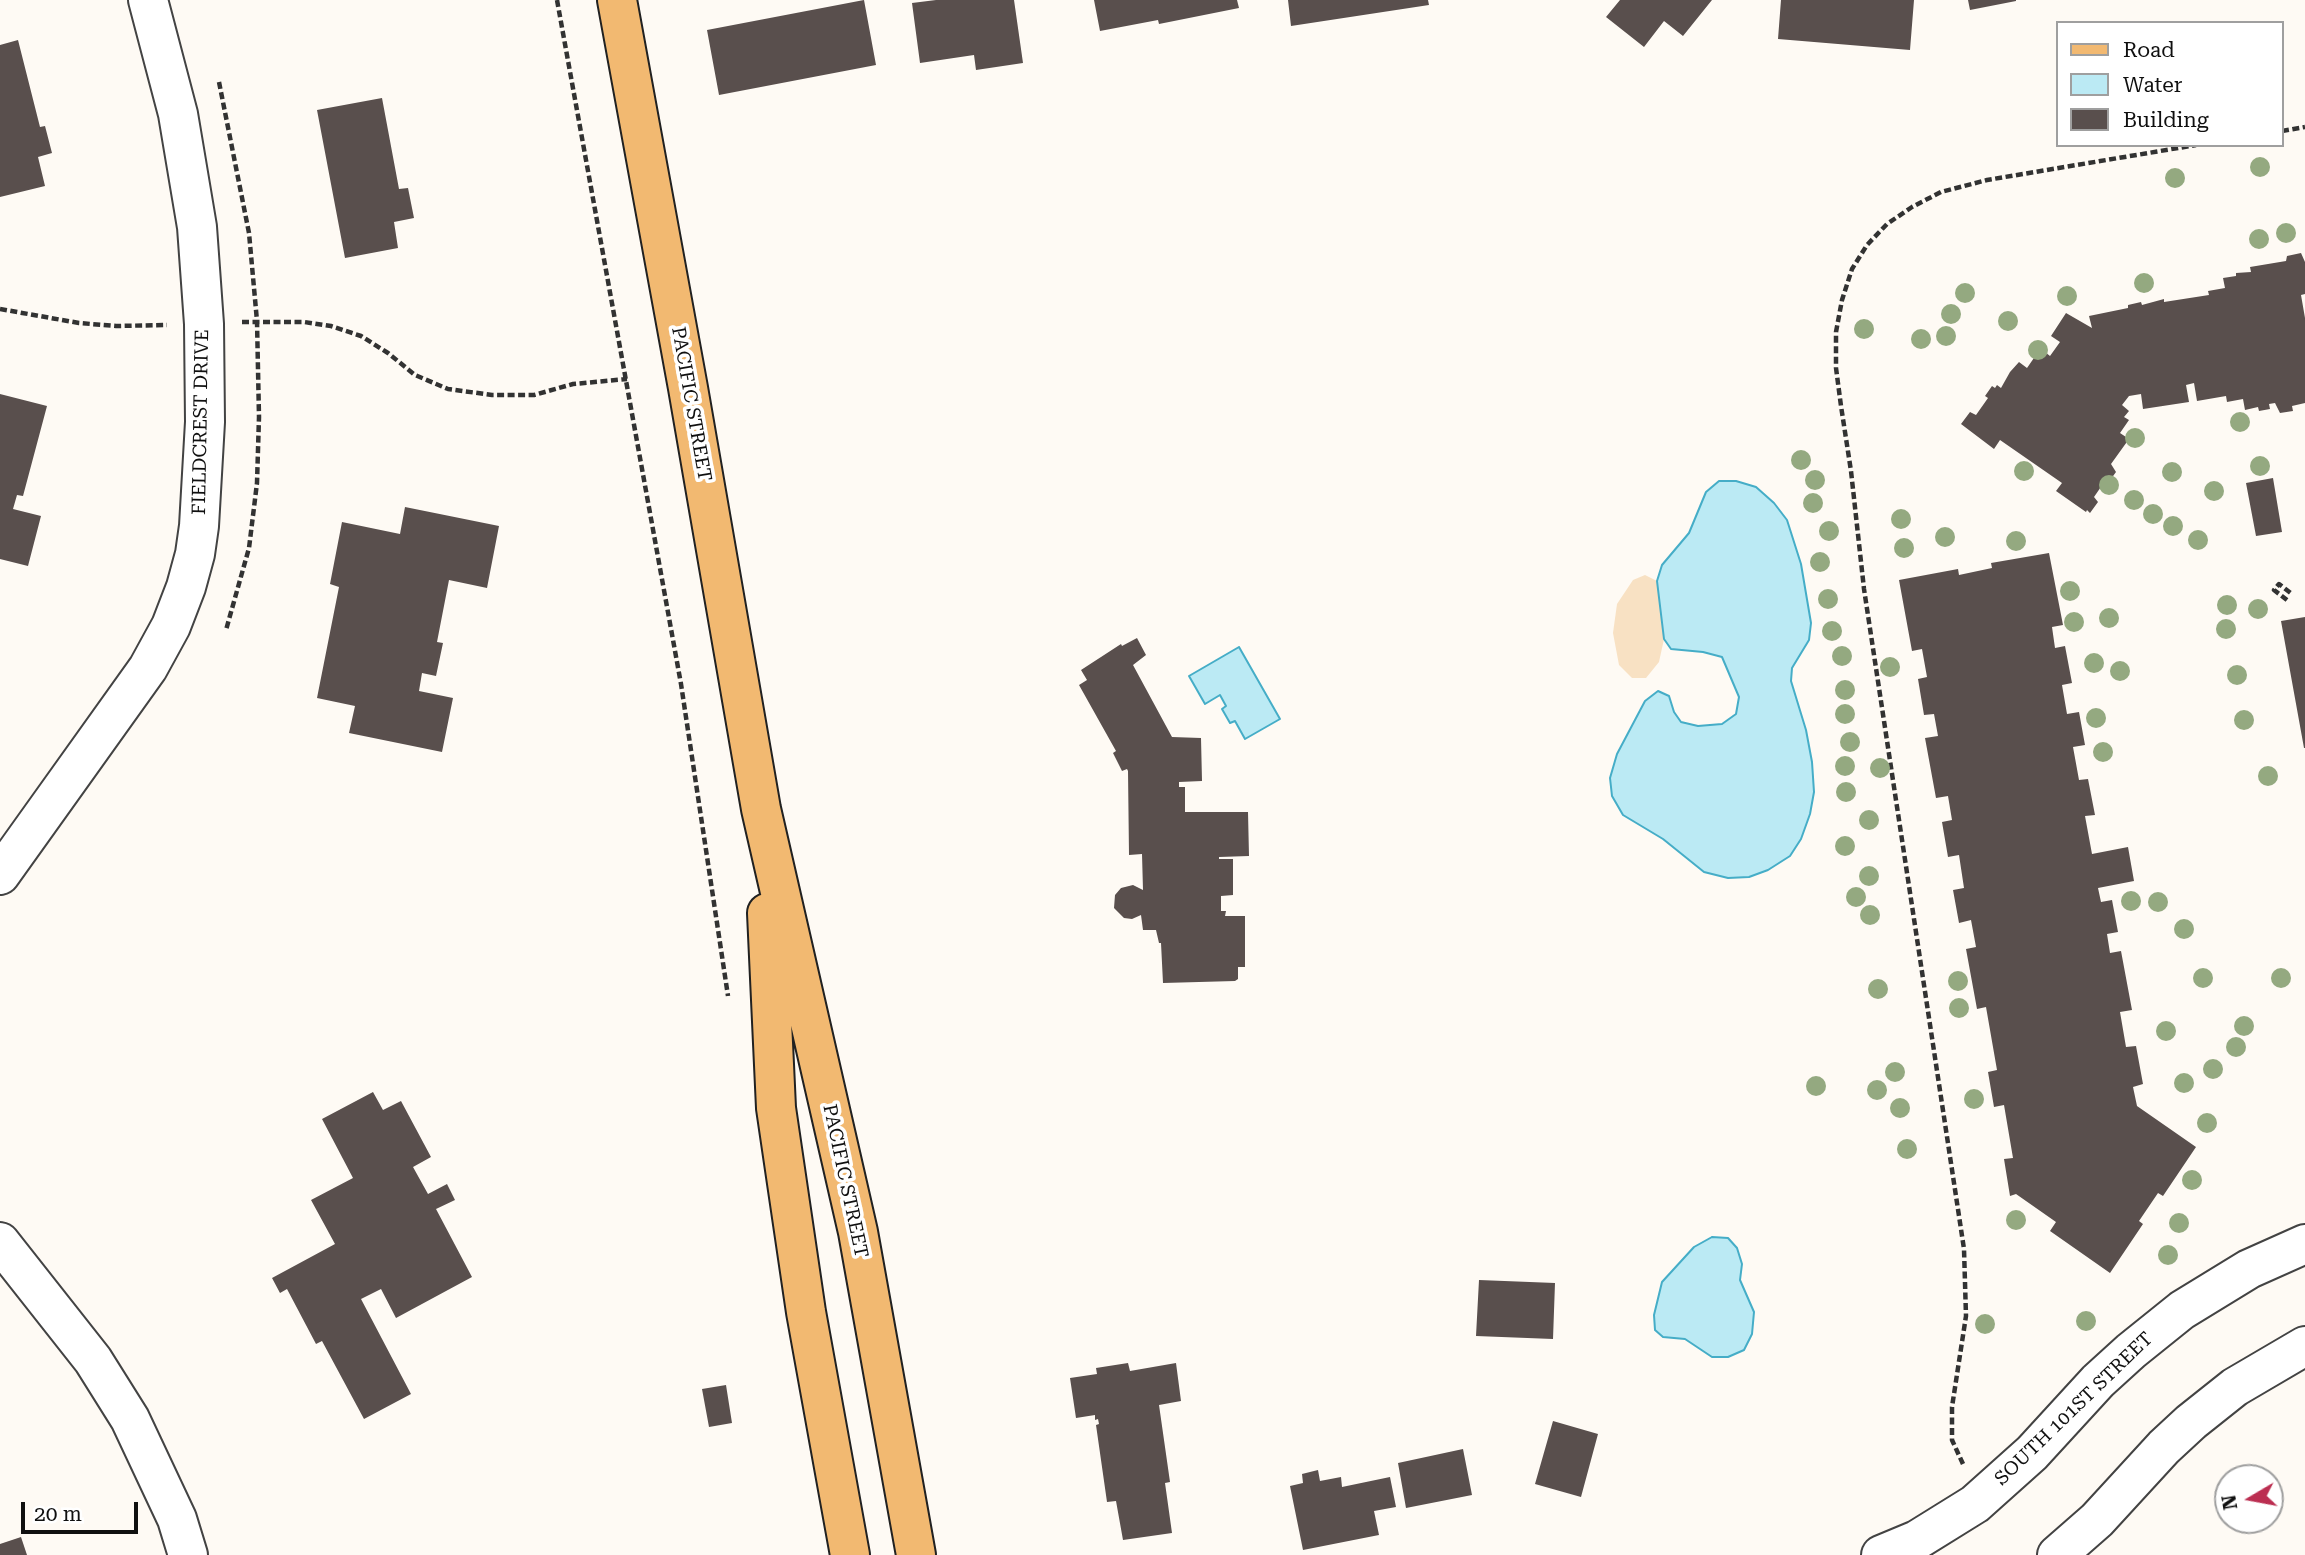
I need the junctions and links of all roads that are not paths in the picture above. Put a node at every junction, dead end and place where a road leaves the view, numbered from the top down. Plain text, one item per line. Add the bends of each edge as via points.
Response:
1 (148, 0) edge
2 (617, 0) edge
3 (761, 809) junction
4 (0, 875) edge
5 (0, 1242) edge
6 (2305, 1244) edge
7 (2305, 1346) edge
8 (188, 1555) edge
9 (850, 1555) edge
10 (916, 1555) edge
11 (1881, 1555) edge
12 (2057, 1555) edge

1 - 4 street, FIELDCREST DRIVE via 178,114 197,227 205,422 199,526 186,587 148,668
2 - 3 main road, PACIFIC STREET
3 - 9 main road, PACIFIC STREET via 776,1108 806,1312
3 - 10 main road, PACIFIC STREET via 858,1232
5 - 8 street via 93,1360 130,1419 177,1519
6 - 11 street, SOUTH 101ST STREET via 2249,1269 2182,1310 2098,1381 2032,1453 1975,1504 1917,1540
7 - 12 street via 2235,1387 2191,1422

